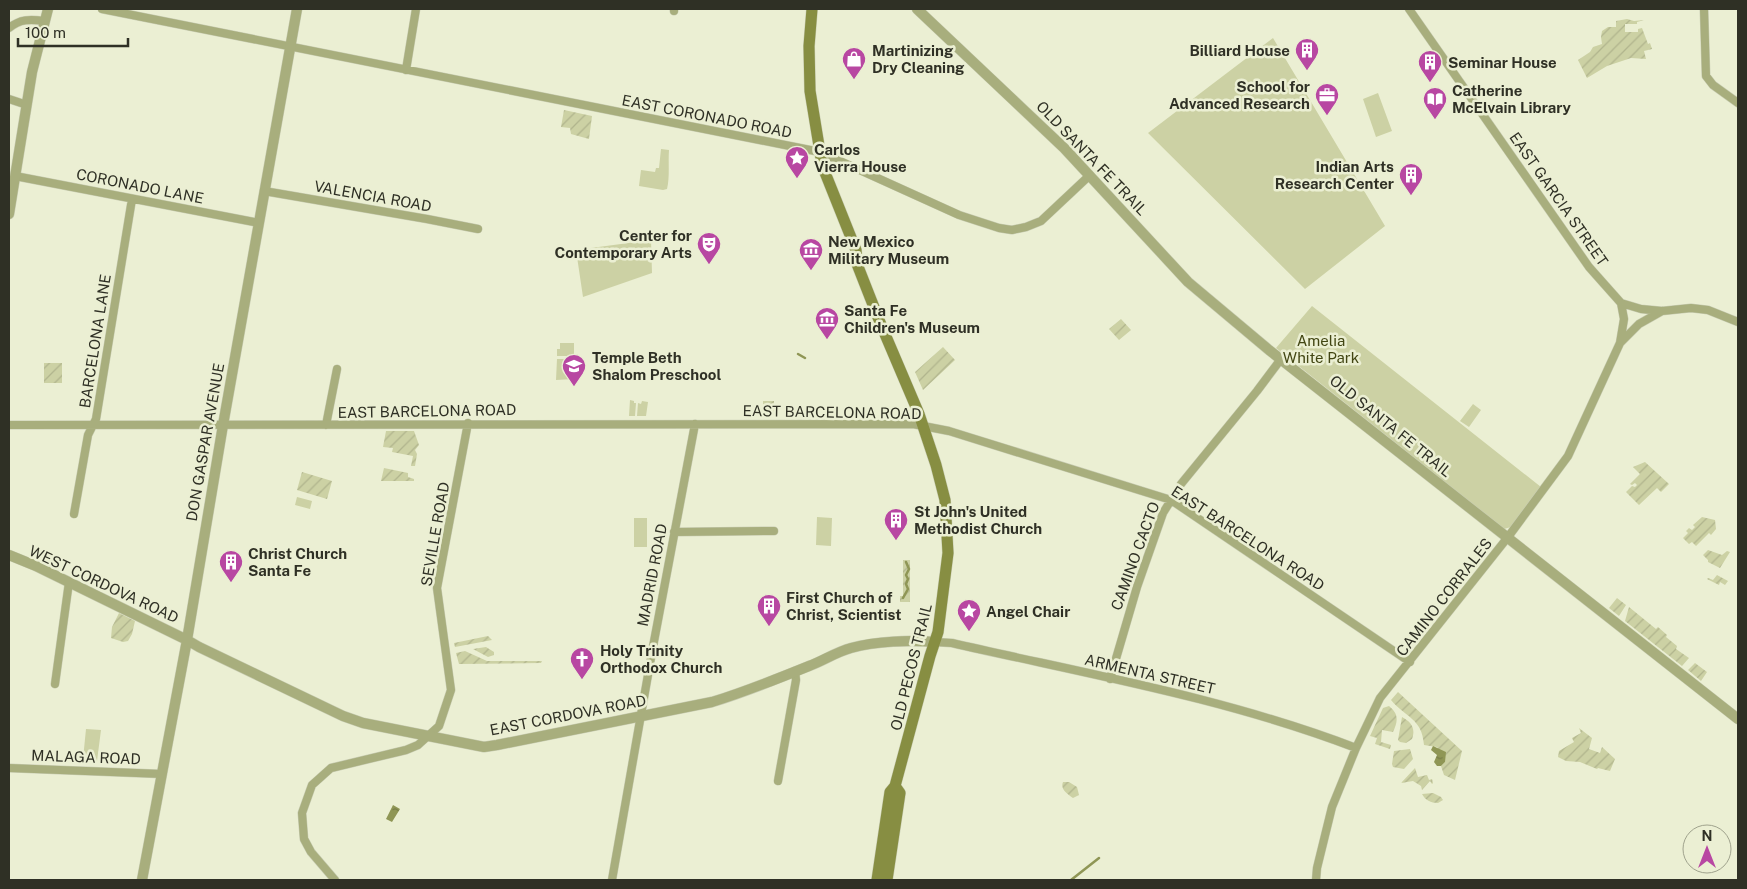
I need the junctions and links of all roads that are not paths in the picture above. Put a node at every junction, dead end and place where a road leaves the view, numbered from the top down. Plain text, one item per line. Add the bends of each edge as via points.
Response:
1 (48, 9) edge
2 (102, 9) edge
3 (297, 9) edge
4 (416, 9) edge
5 (812, 9) edge
6 (917, 9) edge
7 (1409, 9) edge
8 (1704, 9) edge
9 (44, 21) junction
10 (9, 28) edge
11 (291, 46) junction
12 (406, 70) junction
13 (9, 100) edge
14 (1738, 103) edge
15 (27, 105) junction
16 (820, 152) junction
17 (14, 157) edge
18 (15, 176) junction
19 (1090, 176) junction
20 (264, 191) junction
21 (132, 199) junction
22 (9, 214) edge
23 (259, 223) junction
24 (478, 229) dead end
25 (1621, 303) junction
26 (1662, 311) junction
27 (1738, 322) edge
28 (1620, 343) junction
29 (1281, 359) junction
30 (337, 370) dead end
31 (468, 423) junction
32 (696, 424) junction
33 (9, 425) edge
34 (223, 425) junction
35 (326, 425) junction
36 (92, 426) junction
37 (923, 426) junction
38 (1170, 500) junction
39 (74, 514) dead end
40 (774, 531) dead end
41 (674, 532) junction
42 (1508, 537) junction
43 (9, 555) edge
44 (69, 582) junction
45 (187, 640) junction
46 (935, 642) junction
47 (1410, 662) junction
48 (795, 671) junction
49 (1110, 679) junction
50 (55, 684) dead end
51 (641, 716) junction
52 (1738, 720) edge
53 (429, 736) junction
54 (1356, 748) junction
55 (9, 768) edge
56 (162, 774) junction
57 (778, 780) dead end
58 (896, 786) junction
59 (142, 880) edge
60 (336, 880) edge
61 (612, 880) edge
62 (877, 880) edge
63 (887, 880) edge
64 (1316, 880) edge

1 - 9 street
2 - 11 street, EAST CORONADO ROAD
3 - 11 street, DON GASPAR AVENUE
4 - 12 street
5 - 16 main road, OLD PECOS TRAIL via 810,91
6 - 19 street, OLD SANTA FE TRAIL
7 - 25 street, EAST GARCIA STREET via 1589,267
8 - 14 street via 1706,76 1713,86
9 - 10 street via 21,20
9 - 15 street
11 - 12 street, EAST CORONADO ROAD
11 - 20 street, DON GASPAR AVENUE
12 - 16 street, EAST CORONADO ROAD
13 - 15 street
15 - 17 street
16 - 19 street, EAST CORONADO ROAD via 959,215 1012,230 1041,221
16 - 37 main road, OLD PECOS TRAIL via 822,165 856,250 860,272
17 - 18 street
18 - 21 street, CORONADO LANE
18 - 22 street
19 - 29 street, OLD SANTA FE TRAIL via 1188,282
20 - 23 street, DON GASPAR AVENUE
20 - 24 street, VALENCIA ROAD
21 - 23 street, CORONADO LANE
21 - 36 street, BARCELONA LANE via 96,419
23 - 34 street, DON GASPAR AVENUE
25 - 26 street
25 - 28 street, CAMINO CORRALES via 1624,319
26 - 27 street via 1688,307 1708,310
26 - 28 street, CAMINO CORRALES via 1639,324
28 - 42 street, CAMINO CORRALES via 1568,456
29 - 38 street, CAMINO CACTO
29 - 42 street, OLD SANTA FE TRAIL
30 - 35 street
31 - 32 street, EAST BARCELONA ROAD
31 - 35 street, EAST BARCELONA ROAD
31 - 53 street, SEVILLE ROAD via 437,588 451,690 439,726
32 - 37 street, EAST BARCELONA ROAD
32 - 41 street, MADRID ROAD
33 - 36 street, EAST BARCELONA ROAD
34 - 35 street, EAST BARCELONA ROAD
34 - 36 street, EAST BARCELONA ROAD
34 - 45 street, DON GASPAR AVENUE
36 - 39 street, BARCELONA LANE
37 - 38 street, EAST BARCELONA ROAD via 949,431
37 - 46 main road, OLD PECOS TRAIL via 944,489 946,516 947,570
38 - 47 street, EAST BARCELONA ROAD
38 - 49 street, CAMINO CACTO via 1137,587
40 - 41 street
41 - 51 street, MADRID ROAD
42 - 47 street, CAMINO CORRALES
42 - 52 street, OLD SANTA FE TRAIL
43 - 44 street, WEST CORDOVA ROAD
44 - 45 street, WEST CORDOVA ROAD
44 - 50 street
45 - 53 street, EAST CORDOVA ROAD via 343,716
45 - 56 street, DON GASPAR AVENUE
46 - 48 street, EAST CORDOVA ROAD via 855,647
46 - 49 street, ARMENTA STREET
46 - 58 main road, OLD PECOS TRAIL
47 - 54 street, CAMINO CORRALES via 1380,698
48 - 51 street, EAST CORDOVA ROAD via 712,702
48 - 57 street
49 - 54 street, ARMENTA STREET via 1270,718
51 - 53 street, EAST CORDOVA ROAD via 490,746
51 - 61 street, MADRID ROAD
53 - 60 street, SEVILLE ROAD via 406,750 331,768 312,785 302,813 304,839
54 - 64 street, CAMINO CORRALES via 1332,807
55 - 56 street, MALAGA ROAD
56 - 59 street, DON GASPAR AVENUE
58 - 62 main road, OLD PECOS TRAIL via 890,792
58 - 63 main road, OLD PECOS TRAIL via 900,793

